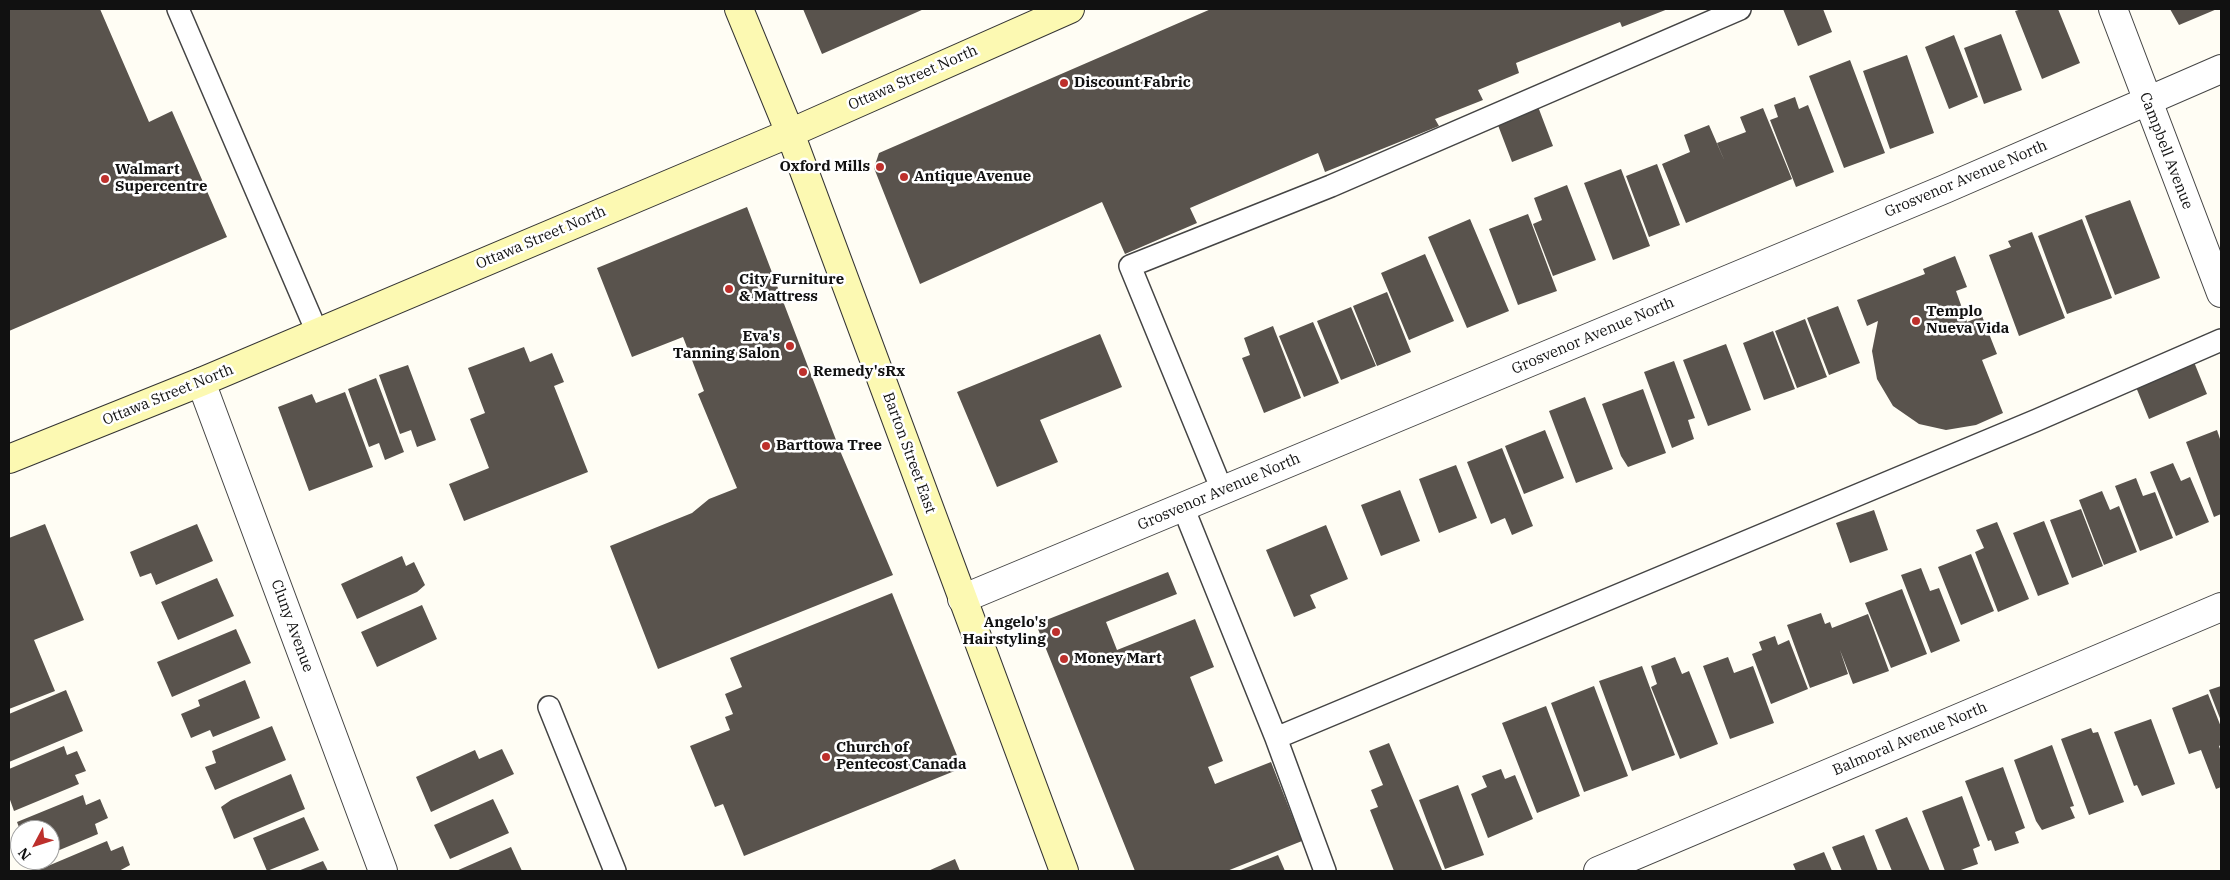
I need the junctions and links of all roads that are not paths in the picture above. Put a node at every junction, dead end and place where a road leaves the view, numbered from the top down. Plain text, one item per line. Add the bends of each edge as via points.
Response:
1 (178, 9) edge
2 (739, 9) edge
3 (1070, 9) edge
4 (1740, 9) edge
5 (2113, 9) edge
6 (2221, 68) edge
7 (2146, 100) junction
8 (790, 133) junction
9 (2221, 293) edge
10 (317, 332) junction
11 (2221, 340) edge
12 (201, 382) junction
13 (9, 459) edge
14 (1222, 490) junction
15 (1183, 507) junction
16 (962, 599) junction
17 (2221, 607) edge
18 (549, 707) dead end
19 (1276, 738) junction
20 (383, 871) edge
21 (615, 871) edge
22 (1064, 871) edge
23 (1325, 871) edge
24 (1598, 871) edge

1 - 10 lane
2 - 8 main road, Barton Street East
3 - 8 main road, Ottawa Street North
4 - 14 lane via 1332,186 1130,266
5 - 7 street, Campbell Avenue
6 - 7 street, Grosvenor Avenue North
7 - 9 street, Campbell Avenue
7 - 14 street, Grosvenor Avenue North via 1945,189
8 - 10 main road, Ottawa Street North
8 - 16 main road, Barton Street East
10 - 12 main road, Ottawa Street North
11 - 19 lane
12 - 13 main road, Ottawa Street North
12 - 20 street, Cluny Avenue
14 - 15 street, Grosvenor Avenue North
15 - 16 street, Grosvenor Avenue North
15 - 19 lane
16 - 22 main road, Barton Street East
17 - 24 street, Balmoral Avenue North
18 - 21 lane
19 - 23 lane

